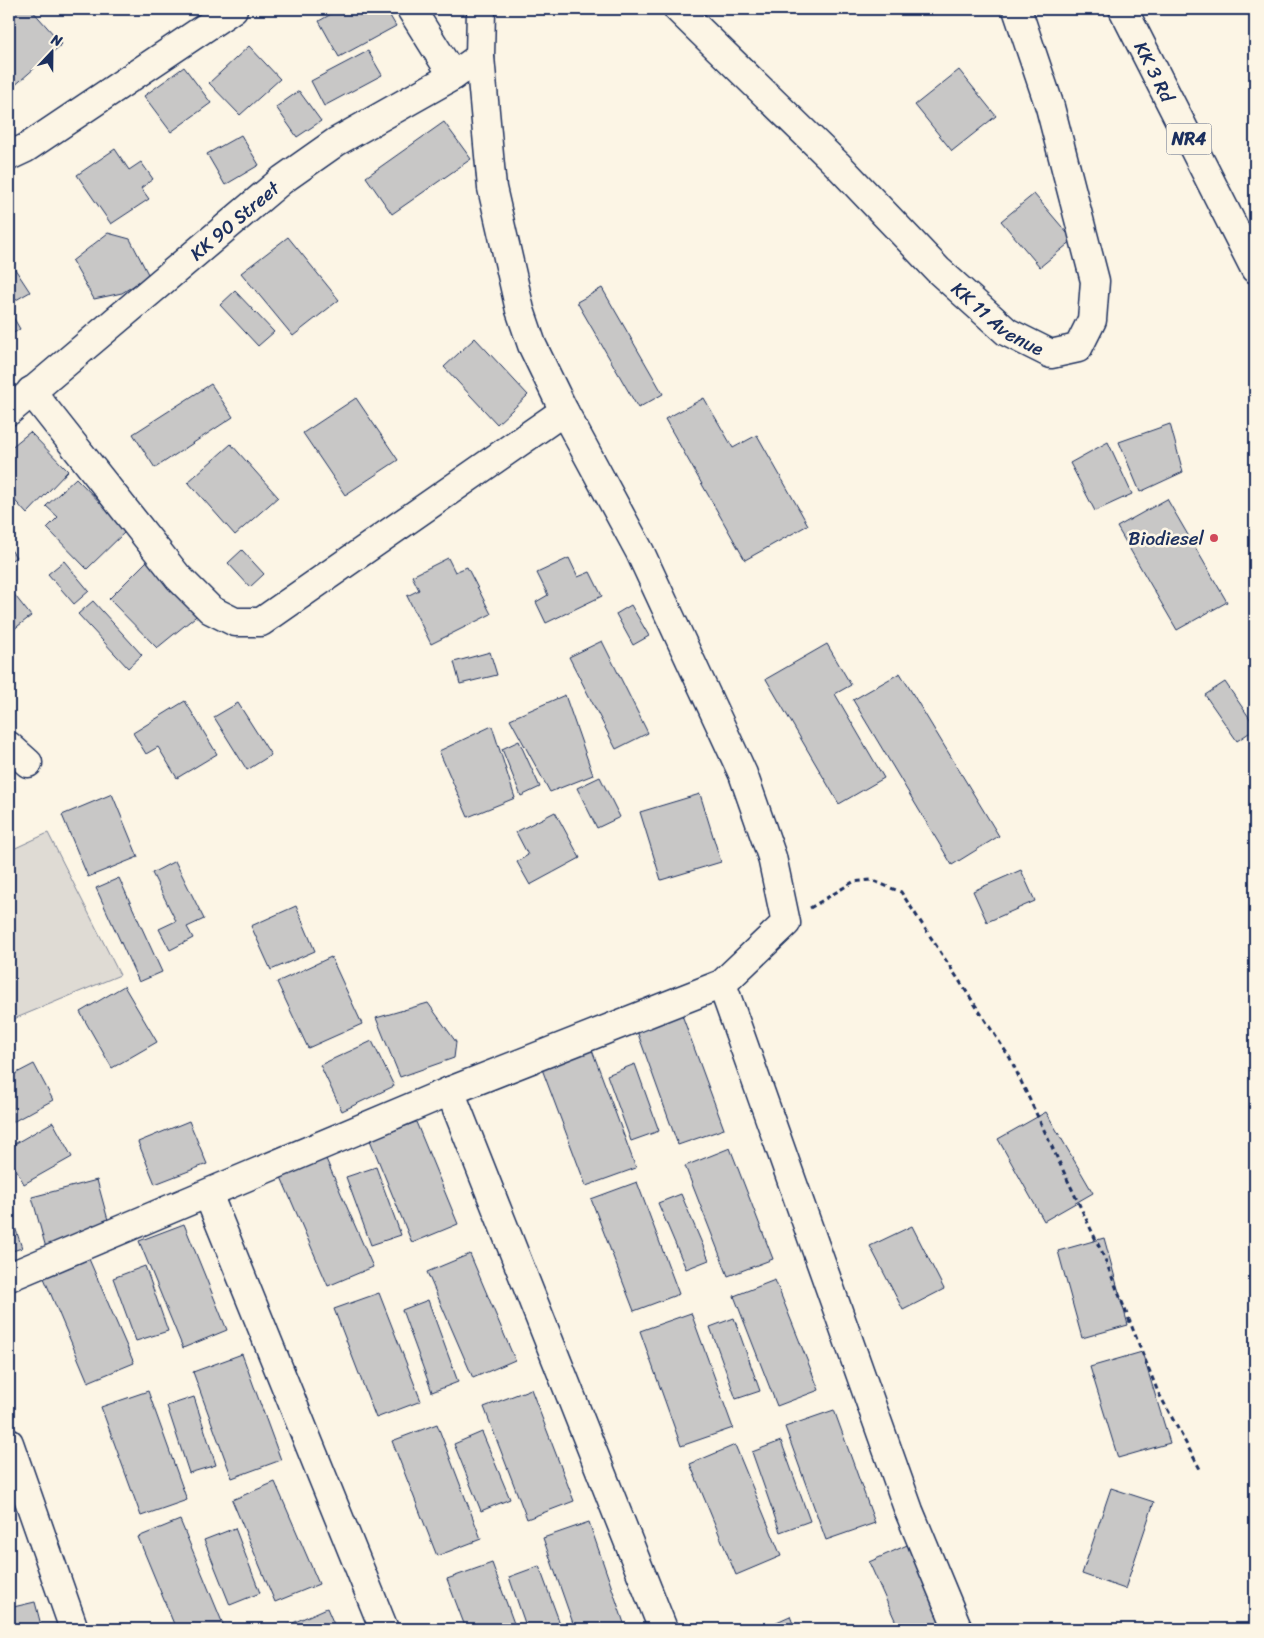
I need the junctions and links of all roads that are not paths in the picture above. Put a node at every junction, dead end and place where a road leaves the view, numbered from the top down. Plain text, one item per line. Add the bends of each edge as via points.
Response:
1 (234, 9) edge
2 (411, 9) edge
3 (481, 9) edge
4 (678, 9) edge
5 (1018, 9) edge
6 (1123, 9) edge
7 (480, 56) junction
8 (453, 76) junction
9 (9, 156) edge
10 (1255, 268) edge
11 (31, 391) junction
12 (9, 411) edge
13 (564, 411) junction
14 (722, 984) junction
15 (450, 1091) junction
16 (208, 1194) junction
17 (9, 1277) edge
18 (9, 1443) edge
19 (74, 1629) edge
20 (384, 1629) edge
21 (663, 1629) edge
22 (958, 1629) edge

1 - 9 main road via 26,148
2 - 8 main road
3 - 7 main road
4 - 5 main road, KK 11 Avenue via 837,164 938,270 1007,332 1051,354 1078,348 1092,320 1096,281 1050,107
6 - 10 main road, KK 3 Rd / NR4
7 - 8 main road, KK 90 Street
7 - 13 main road via 492,188 520,310 532,345
8 - 11 main road, KK 90 Street via 336,142 282,180
11 - 12 main road, KK 90 Street
11 - 13 main road via 178,577 212,610 235,622 261,622
13 - 14 main road via 640,552 743,774 772,857 786,923
14 - 15 main road
14 - 22 main road via 909,1511
15 - 16 main road
15 - 21 main road
16 - 17 main road
16 - 20 main road
18 - 19 main road

